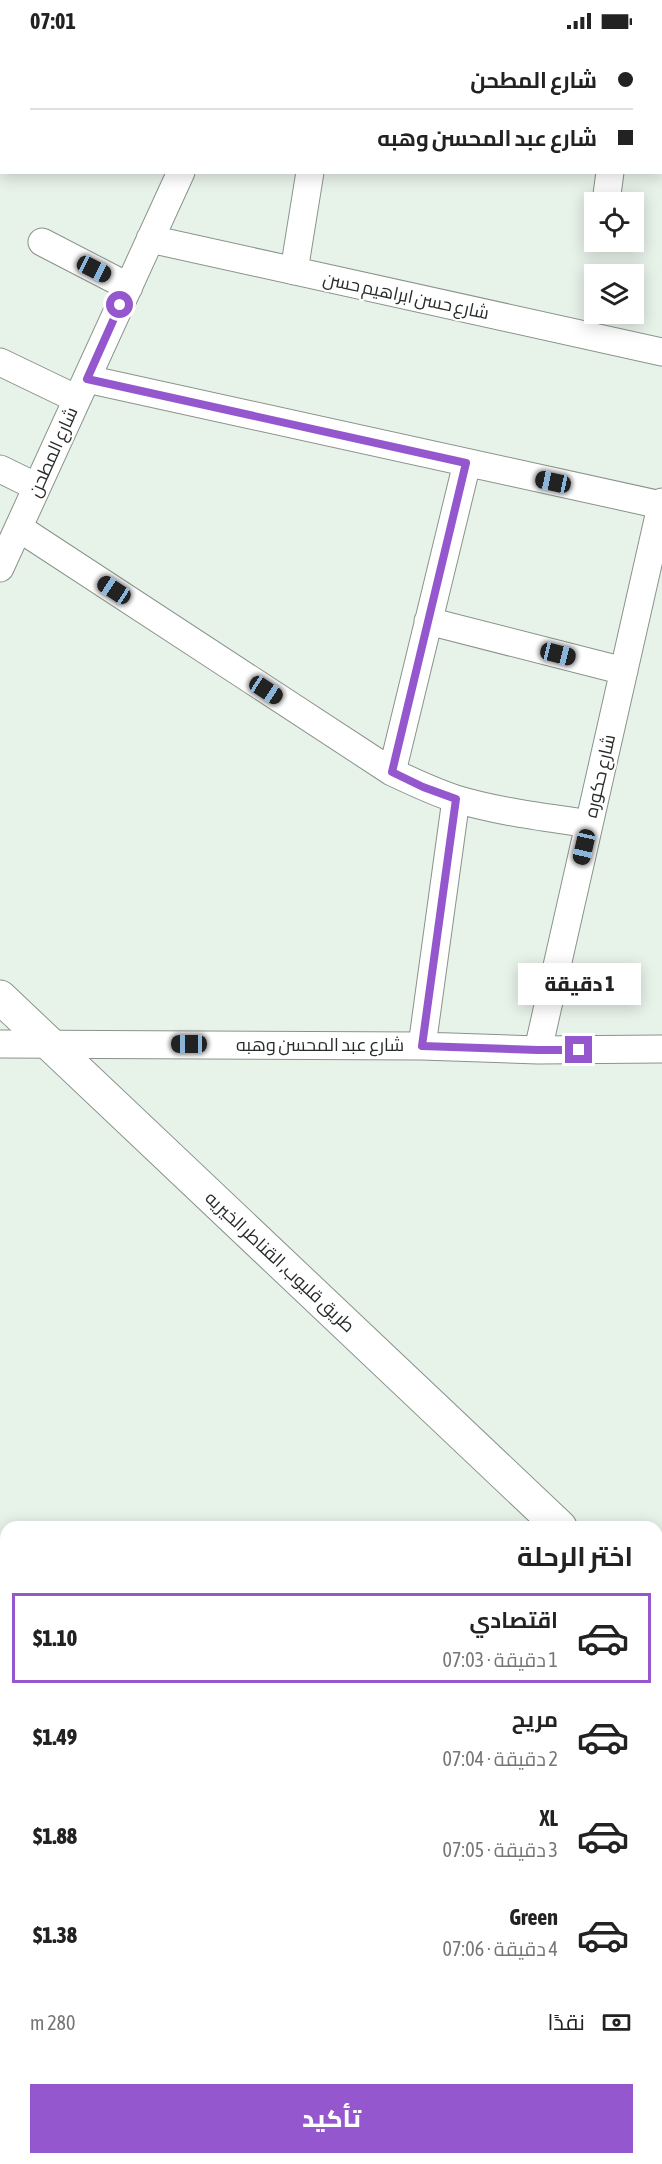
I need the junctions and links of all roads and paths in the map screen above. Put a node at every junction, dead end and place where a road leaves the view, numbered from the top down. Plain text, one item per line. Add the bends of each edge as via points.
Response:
1 (310, 174) edge
2 (610, 174) edge
3 (174, 175) edge
4 (607, 192) edge
5 (150, 239) junction
6 (42, 242) dead end
7 (294, 271) junction
8 (129, 287) junction
9 (662, 352) edge
10 (0, 362) edge
11 (82, 389) junction
12 (466, 463) junction
13 (0, 469) edge
14 (37, 487) junction
15 (662, 503) edge
16 (19, 528) junction
17 (0, 568) edge
18 (651, 601) edge
19 (428, 621) junction
20 (624, 671) junction
21 (392, 772) junction
22 (456, 799) junction
23 (589, 824) junction
24 (0, 997) edge
25 (0, 1044) edge
26 (49, 1044) junction
27 (422, 1046) junction
28 (662, 1049) edge
29 (538, 1050) junction
30 (554, 1521) edge

1 - 7 street
2 - 4 street
3 - 5 street, شارع المطحن
5 - 7 street, شارع حسن ابراهيم حسن
5 - 8 street, شارع المطحن
6 - 8 street
7 - 9 street, شارع حسن ابراهيم حسن
8 - 11 street, شارع المطحن
10 - 11 street
11 - 12 street
11 - 14 street, شارع المطحن
12 - 15 street
12 - 19 street
13 - 14 street
14 - 16 street, شارع المطحن
15 - 18 street, شارع حكوره
16 - 17 street, شارع المطحن
16 - 21 street
18 - 20 street, شارع حكوره
19 - 20 street
19 - 21 street
20 - 23 street, شارع حكوره
21 - 22 street
22 - 23 street
22 - 27 street
23 - 29 street, شارع حكوره
24 - 26 main road, طريق قليوب, القناطر الخيريه
25 - 26 street, شارع عبد المحسن وهبه
26 - 27 street, شارع عبد المحسن وهبه
26 - 30 main road, طريق قليوب, القناطر الخيريه
27 - 29 street, شارع عبد المحسن وهبه
28 - 29 street, شارع عبد المحسن وهبه

